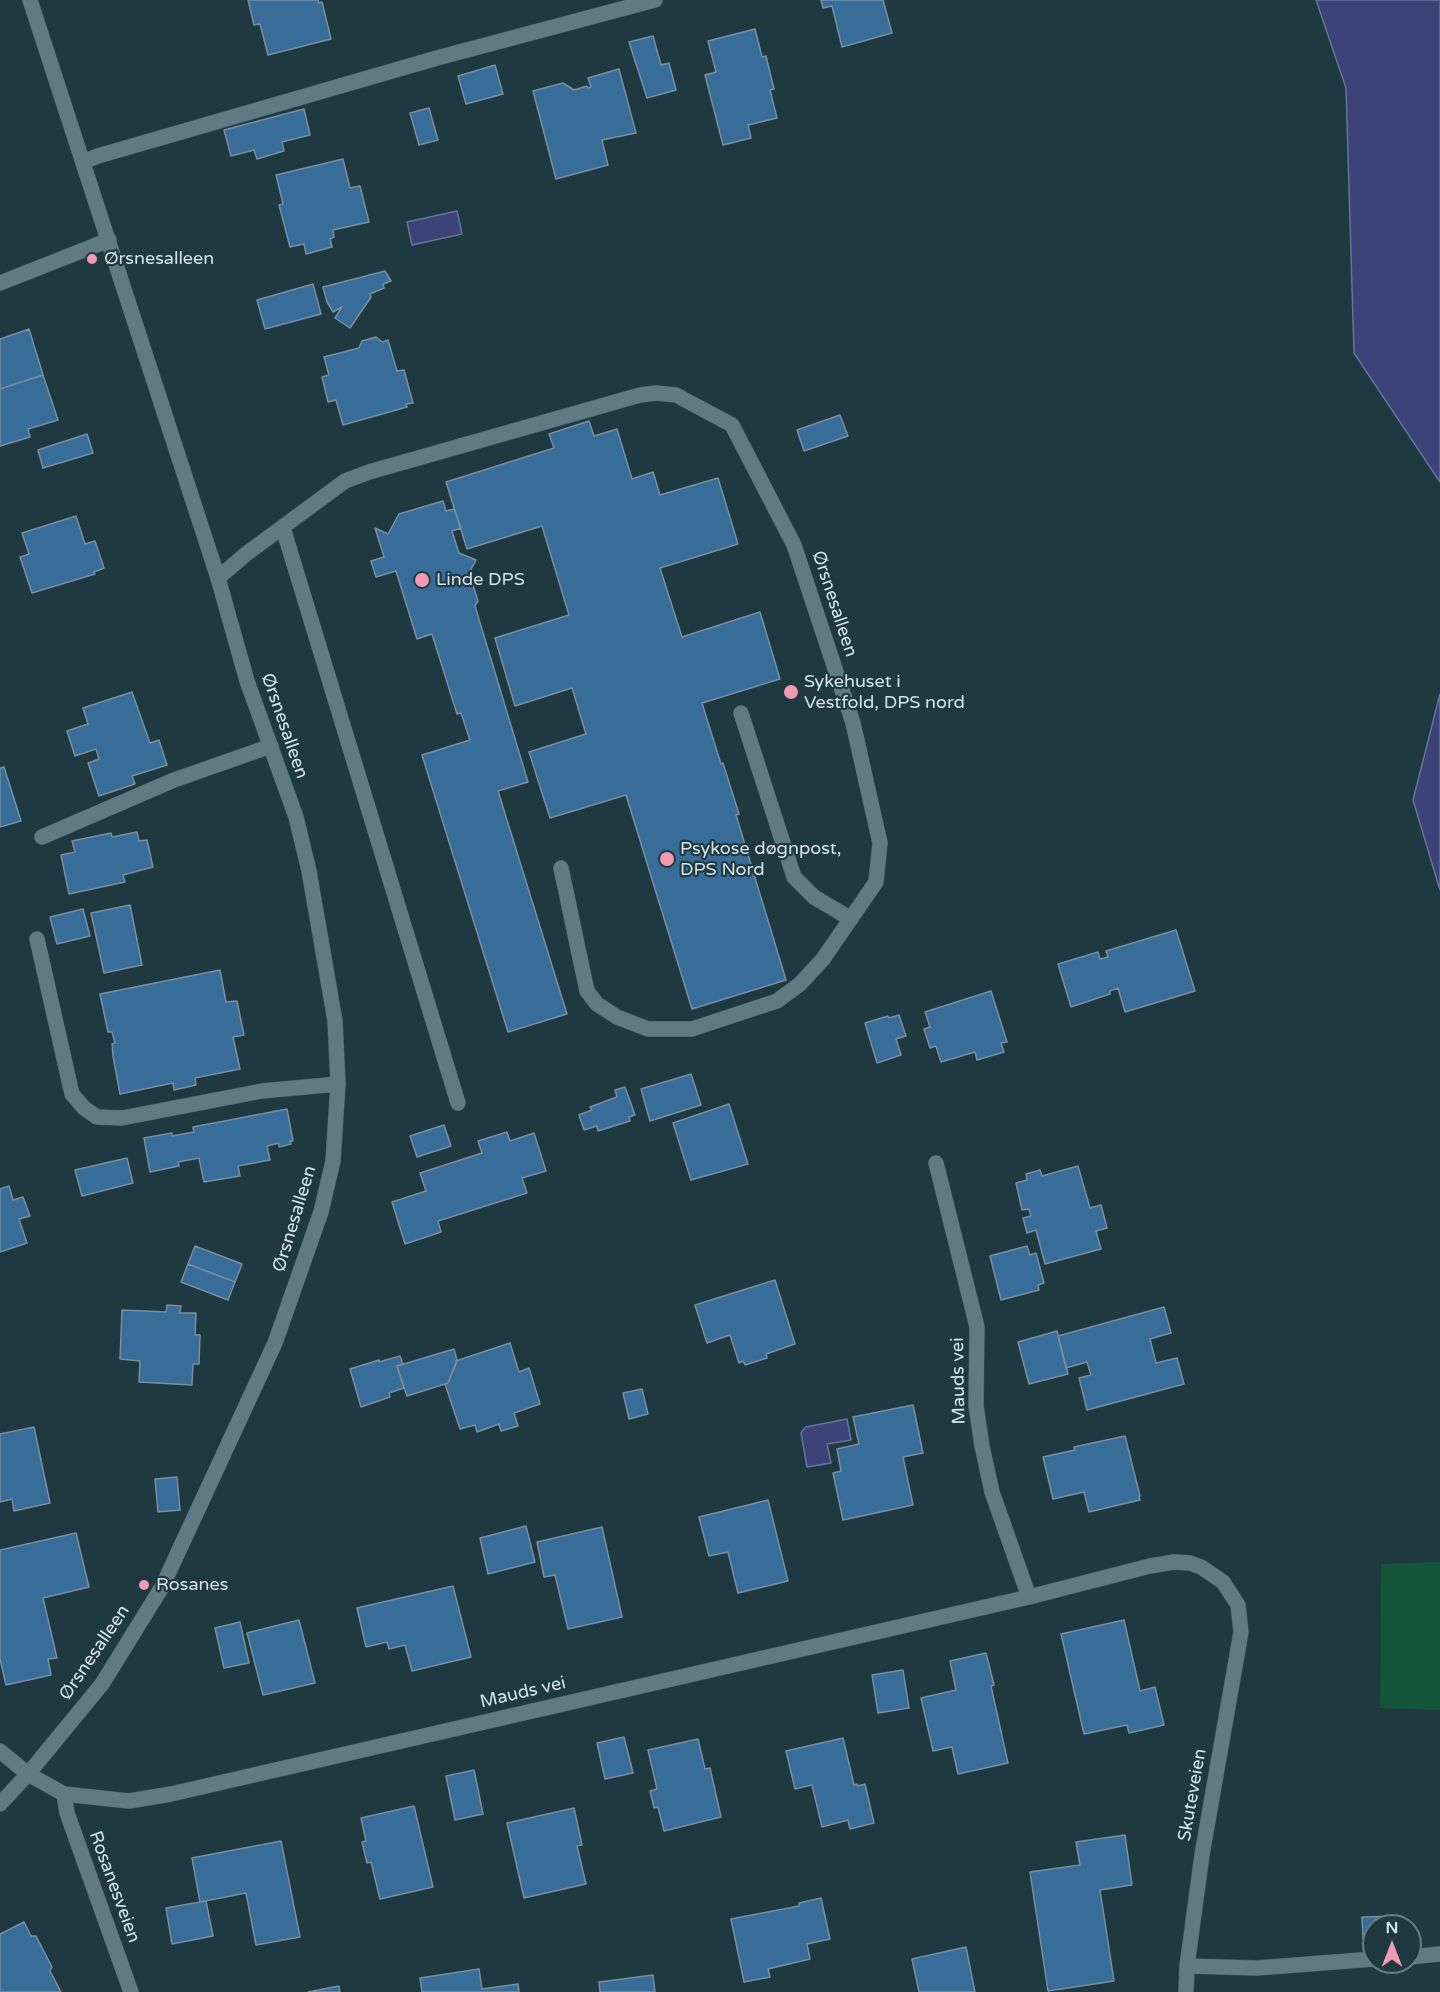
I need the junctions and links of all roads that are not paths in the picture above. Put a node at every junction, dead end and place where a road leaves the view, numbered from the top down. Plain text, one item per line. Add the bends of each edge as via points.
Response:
1 (30, 0) edge
2 (655, 0) edge
3 (83, 162) junction
4 (109, 240) junction
5 (0, 283) edge
6 (283, 528) junction
7 (218, 578) junction
8 (741, 713) dead end
9 (271, 746) junction
10 (42, 837) dead end
11 (561, 868) dead end
12 (851, 919) junction
13 (37, 939) dead end
14 (338, 1084) junction
15 (458, 1103) dead end
16 (936, 1163) dead end
17 (1029, 1597) junction
18 (1238, 1605) joint
19 (0, 1751) edge
20 (28, 1774) junction
21 (64, 1794) junction
22 (0, 1804) edge
23 (1440, 1954) edge
24 (1422, 1956) edge
25 (1362, 1960) edge
26 (1187, 1966) junction
27 (131, 1992) edge
28 (1186, 1992) edge

1 - 3 street, Ørsnesalleen
2 - 3 street via 437,58
3 - 4 street, Ørsnesalleen
4 - 5 street
4 - 7 street, Ørsnesalleen
6 - 7 street, Ørsnesalleen
6 - 12 street, Ørsnesalleen via 345,481 369,472 640,395 676,395 732,424 794,545 853,723 880,843 876,882
6 - 15 street
7 - 9 street, Ørsnesalleen via 247,681
8 - 12 street via 794,877 814,897
9 - 10 street via 174,780
9 - 14 street, Ørsnesalleen via 296,817 309,871 335,1021
11 - 12 street, Ørsnesalleen via 587,991 597,1004 617,1017 648,1029 692,1029 777,1000 815,968
13 - 14 street via 72,1094 98,1117 122,1118 262,1091
14 - 20 street, Ørsnesalleen via 333,1161 321,1212 275,1342 162,1587 102,1684
16 - 17 street, Mauds vei via 977,1327 976,1406 982,1446 992,1492
17 - 18 street, Mauds vei via 1174,1562 1190,1563 1212,1574 1223,1582
17 - 21 street, Mauds vei via 171,1794 129,1801
18 - 26 street, Skuteveien via 1241,1632
19 - 20 street, Mauds vei
20 - 21 street, Mauds vei
20 - 22 street, Ørsnesalleen
21 - 27 street, Rosanesveien via 67,1813
23 - 24 street
25 - 26 street via 1257,1968
26 - 28 street, Skuteveien

